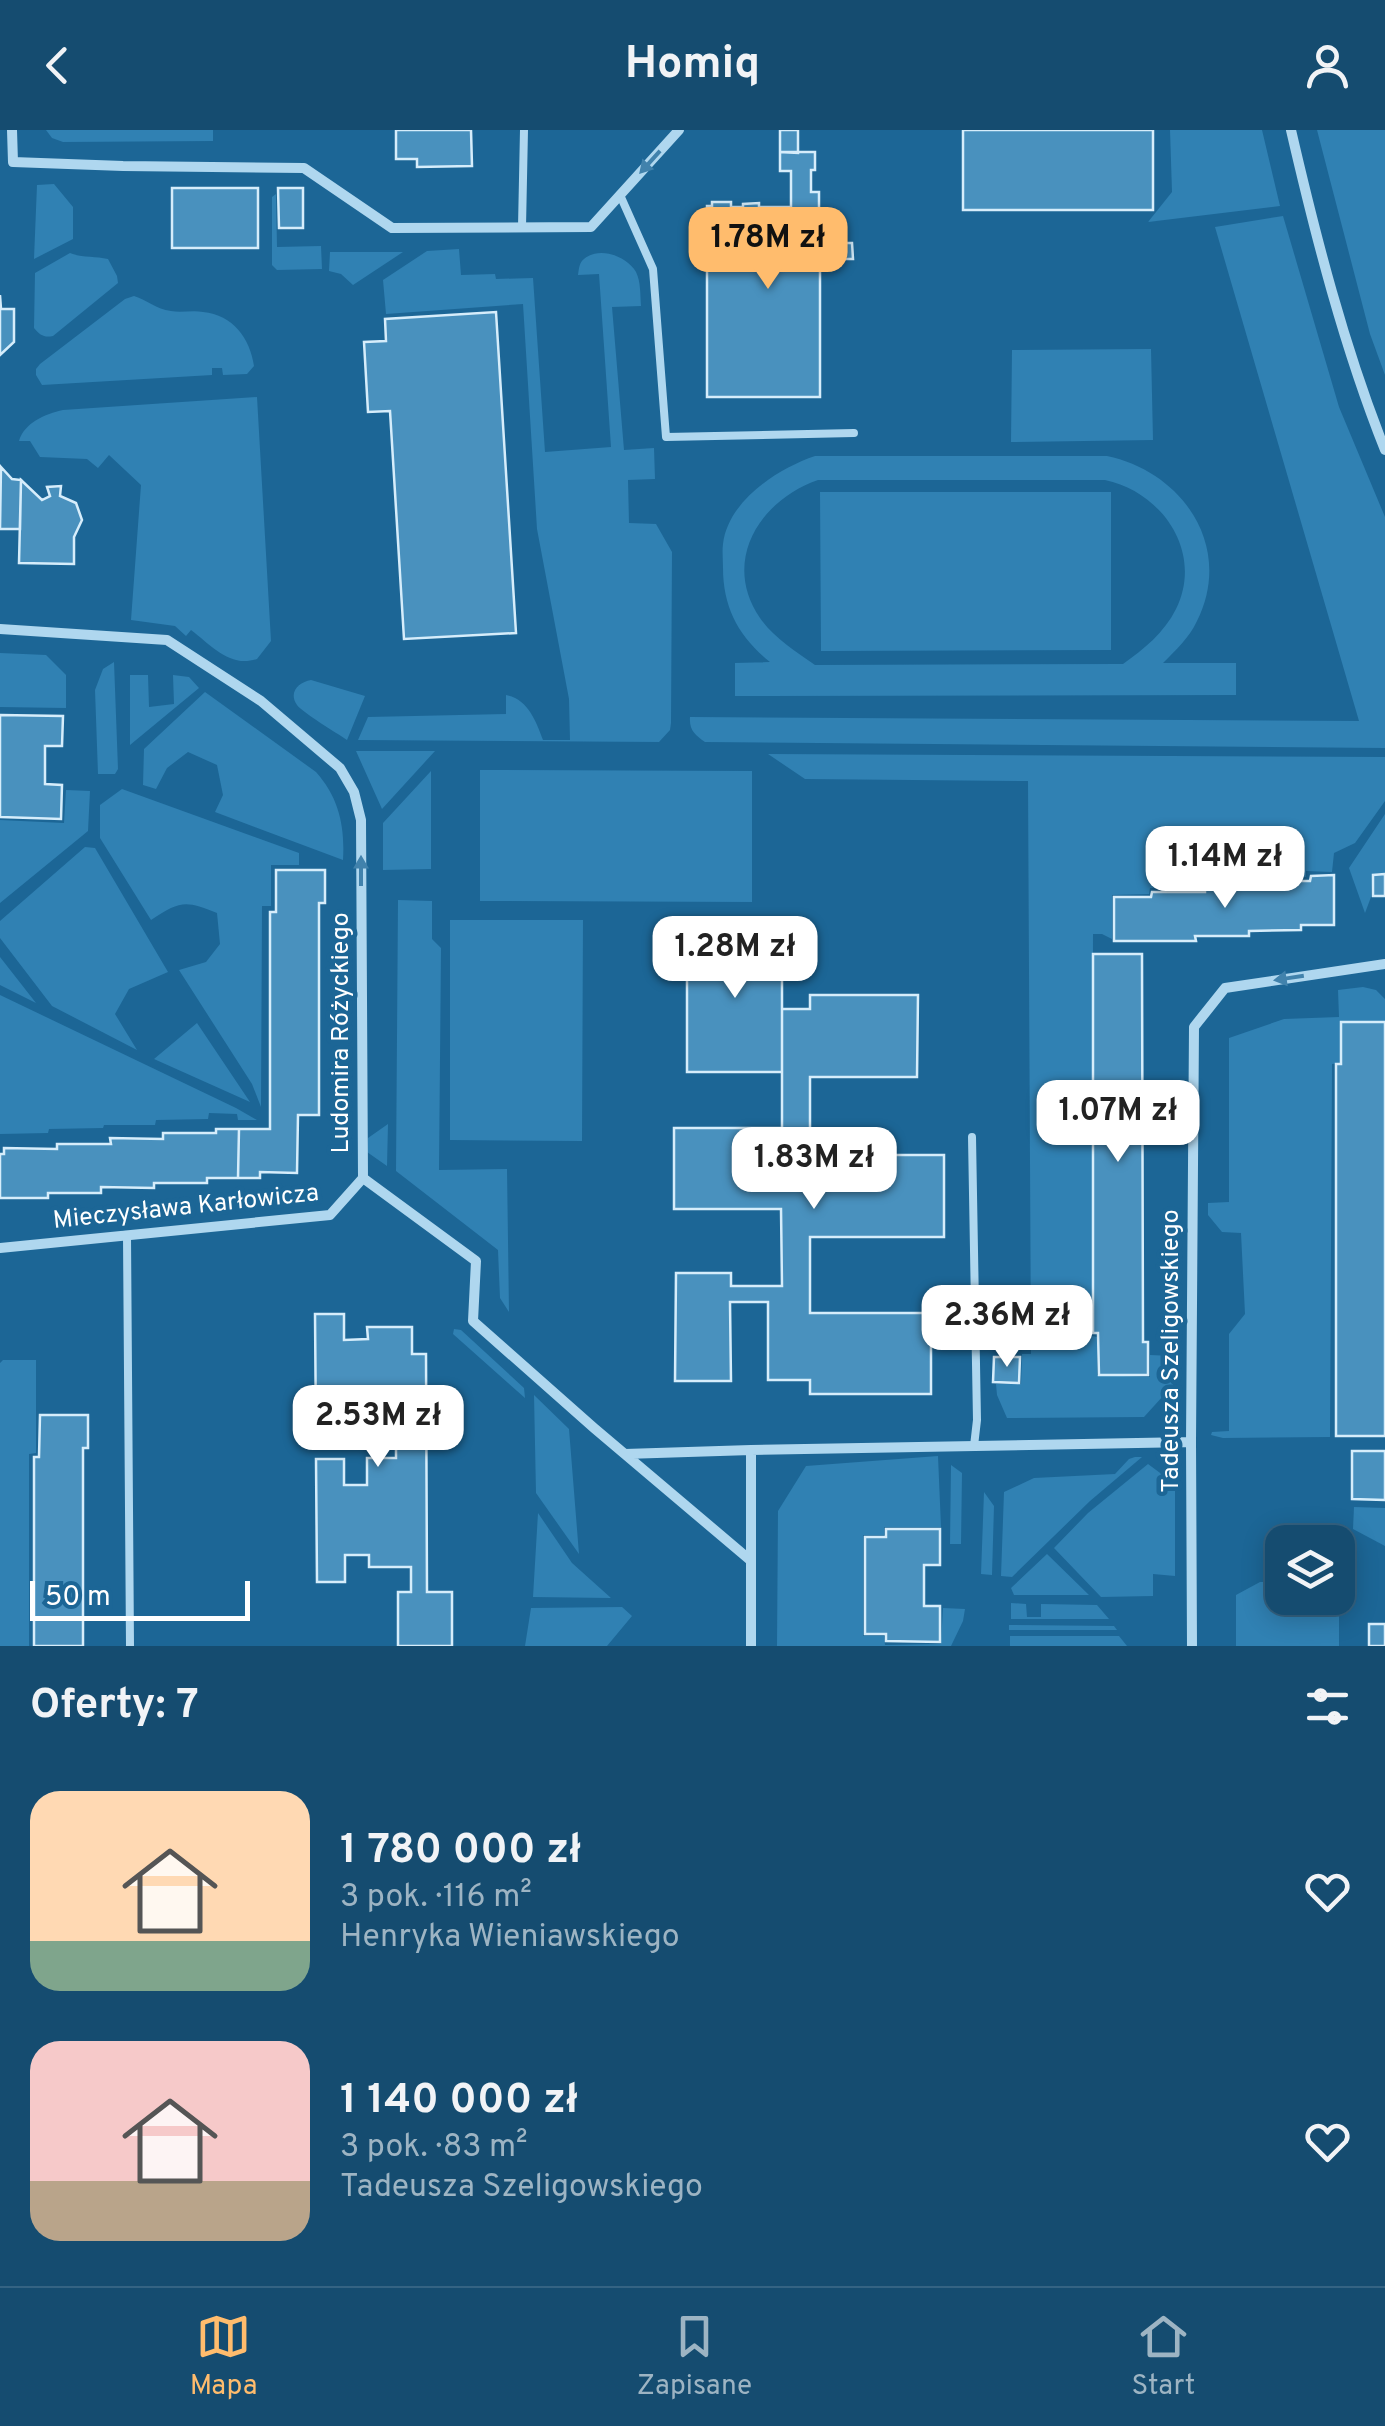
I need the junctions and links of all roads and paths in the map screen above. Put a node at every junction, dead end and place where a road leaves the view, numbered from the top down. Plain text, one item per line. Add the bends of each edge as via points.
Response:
1 (12, 130) edge
2 (524, 130) edge
3 (680, 130) edge
4 (1291, 130) edge
5 (620, 195) junction
6 (522, 227) junction
7 (854, 433) dead end
8 (1385, 450) edge
9 (0, 629) edge
10 (1385, 964) edge
11 (972, 1137) dead end
12 (362, 1178) junction
13 (127, 1236) junction
14 (0, 1248) edge
15 (1191, 1442) junction
16 (974, 1446) junction
17 (750, 1450) junction
18 (625, 1454) junction
19 (750, 1560) junction
20 (130, 1646) edge
21 (750, 1646) edge
22 (1192, 1646) edge

1 - 6 street via 13,162 304,168 392,228
2 - 6 lane
3 -> 5 street
4 - 8 street via 1337,310
5 - 6 street via 591,226
5 - 7 lane via 652,269 666,437
12 -> 9 street, Ludomira Różyckiego via 360,820 340,768 261,700 167,640
10 -> 15 street, Tadeusza Szeligowskiego via 1225,988 1194,1027
11 - 16 lane
12 - 13 street, Mieczysława Karłowicza via 330,1215
12 - 18 street, Ludomira Różyckiego via 476,1261 473,1321
13 - 14 street, Mieczysława Karłowicza
13 - 20 lane
15 - 16 street
15 - 22 street, Tadeusza Szeligowskiego
16 - 17 street
17 - 18 street
17 - 19 street
18 - 19 street, Ludomira Różyckiego
19 - 21 street

